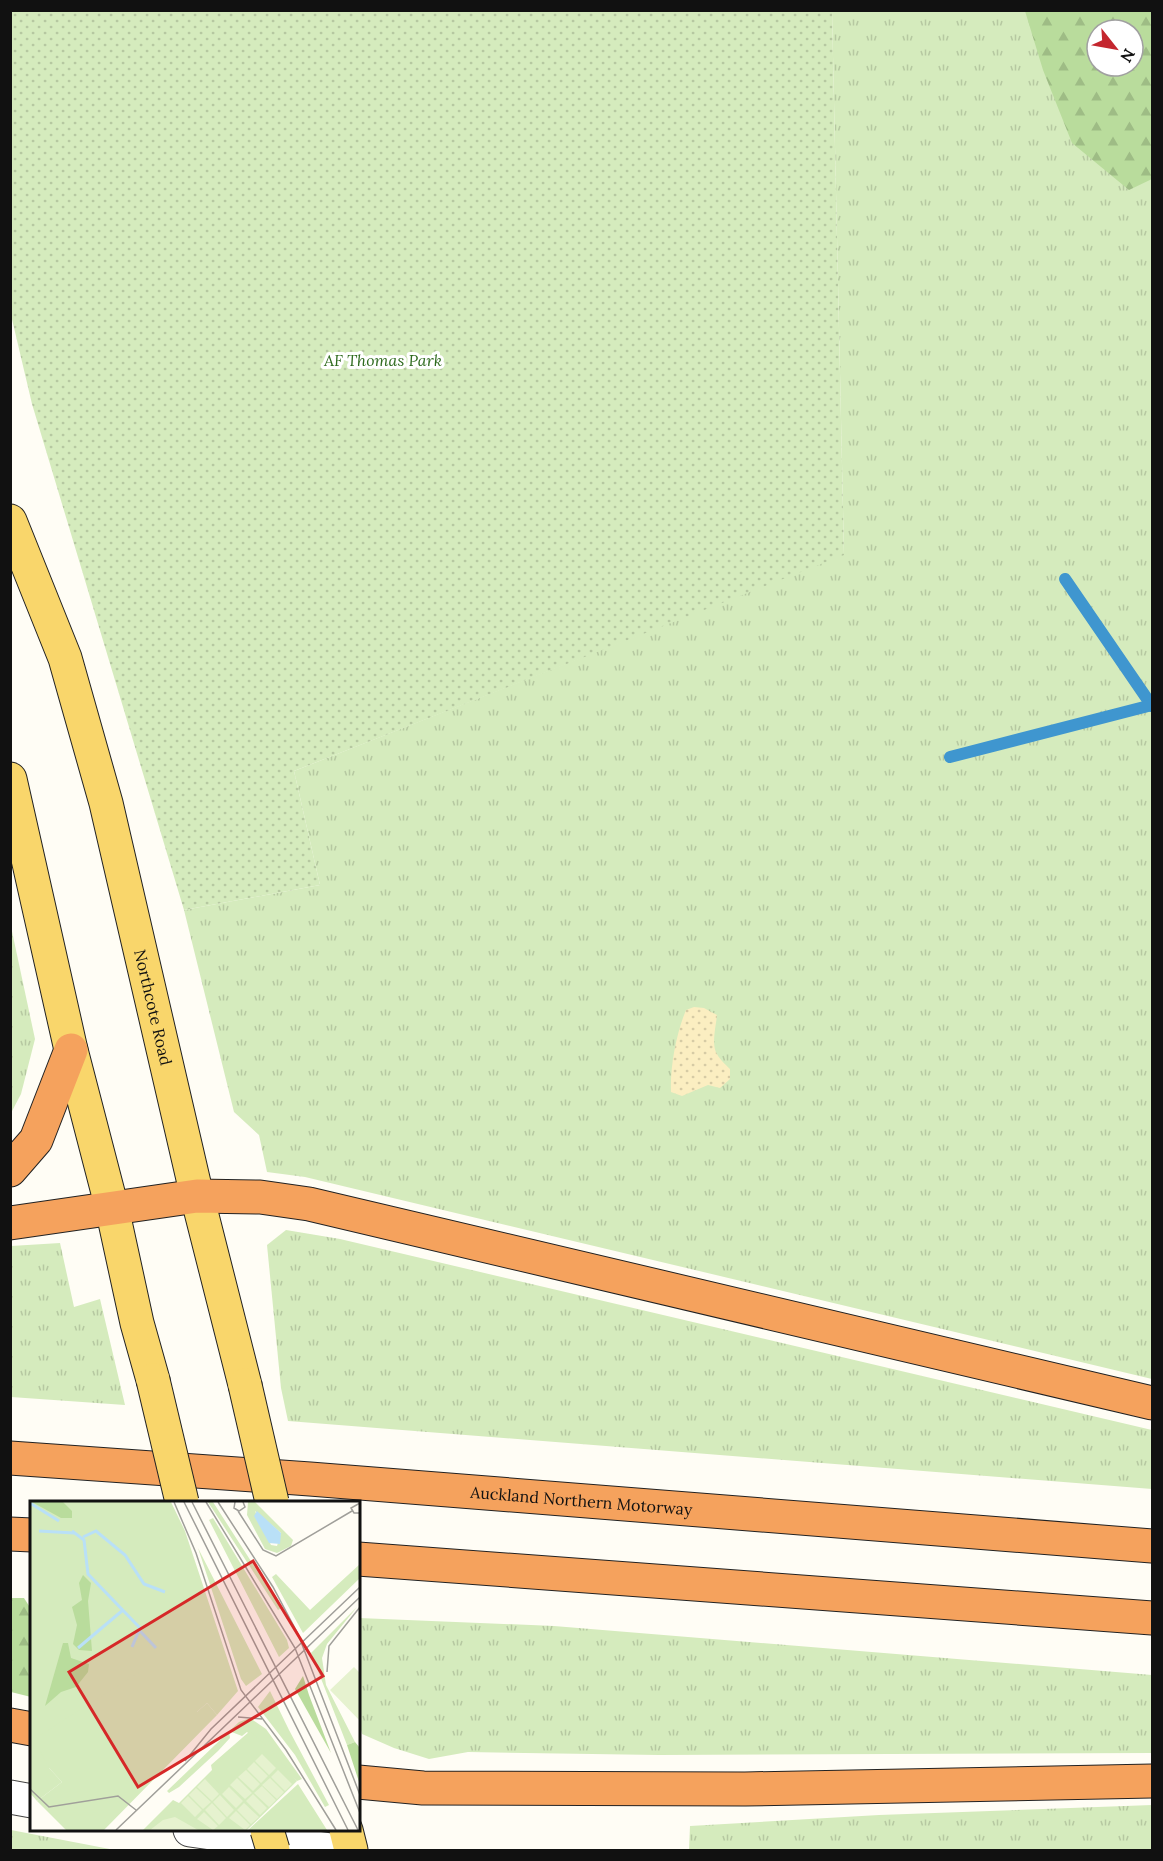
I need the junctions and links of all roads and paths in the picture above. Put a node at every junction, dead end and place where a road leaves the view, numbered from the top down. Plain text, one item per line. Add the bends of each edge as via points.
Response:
1 (10, 521) edge
2 (10, 779) edge
3 (71, 1050) junction
4 (10, 1170) edge
5 (197, 1196) junction
6 (112, 1208) junction
7 (10, 1223) edge
8 (1152, 1403) edge
9 (10, 1458) edge
10 (182, 1501) edge
11 (272, 1501) edge
12 (10, 1534) edge
13 (30, 1535) edge
14 (1152, 1546) edge
15 (360, 1559) edge
16 (1152, 1618) edge
17 (10, 1725) edge
18 (30, 1729) edge
19 (1152, 1781) edge
20 (360, 1782) edge
21 (10, 1797) edge
22 (30, 1801) edge
23 (197, 1831) edge
24 (267, 1831) edge
25 (346, 1831) edge
26 (273, 1851) edge
27 (331, 1851) edge
28 (351, 1851) edge

1 - 5 main road, Northcote Road via 65,658 106,803
2 - 3 main road
3 - 4 highway via 36,1140
3 - 6 main road
5 - 6 highway
5 - 8 highway via 260,1197 309,1204
5 - 11 main road, Northcote Road, bridge
6 - 7 highway
6 - 10 main road, bridge
9 - 14 highway, Auckland Northern Motorway
12 - 13 highway
15 - 16 highway
17 - 18 highway
19 - 20 highway via 745,1789 423,1788
21 - 22 lane
23 - 27 lane
24 - 26 main road, bridge
25 - 28 main road

